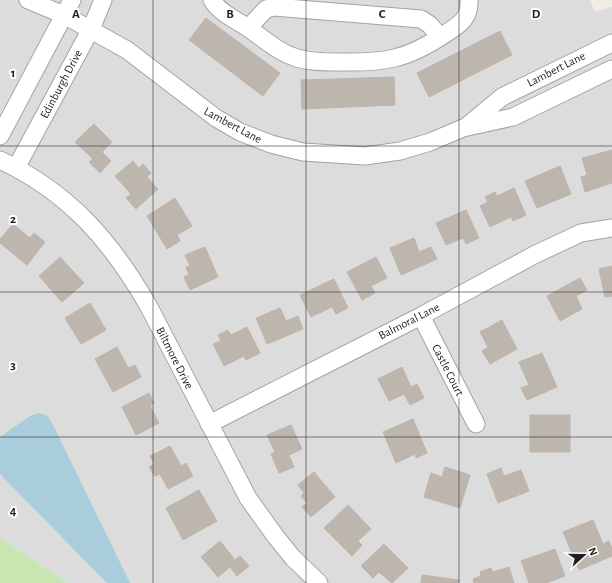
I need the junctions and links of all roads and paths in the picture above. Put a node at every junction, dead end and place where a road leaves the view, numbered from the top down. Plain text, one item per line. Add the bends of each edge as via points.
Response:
1 (28, 0) edge
2 (103, 0) edge
3 (212, 0) edge
4 (469, 0) edge
5 (68, 7) edge
6 (248, 28) junction
7 (91, 29) junction
8 (440, 37) junction
9 (612, 42) edge
10 (612, 69) edge
11 (463, 128) junction
12 (0, 136) edge
13 (0, 160) edge
14 (16, 168) junction
15 (612, 228) edge
16 (421, 316) junction
17 (209, 424) junction
18 (476, 424) dead end
19 (319, 583) edge

1 - 5 street, Lambert Lane
2 - 7 street, Edinburgh Drive
3 - 6 street via 221,11
4 - 8 street via 469,12 464,22
5 - 7 street, Lambert Lane
5 - 12 street
6 - 8 street via 279,50 297,58 317,62 372,63 389,60 408,54
6 - 8 street via 266,9 274,7 421,19
7 - 11 street, Lambert Lane via 126,50 216,118 240,132 271,144 303,152 365,156 400,151
7 - 14 street, Edinburgh Drive
9 - 11 street, Lambert Lane via 502,97
10 - 11 street, Lambert Lane via 513,117
13 - 14 street, Biltmore Drive
14 - 17 street, Biltmore Drive via 71,206 97,231 117,257 149,307
15 - 16 street, Balmoral Lane via 581,233 536,254
16 - 17 street, Balmoral Lane
16 - 18 street, Castle Court
17 - 19 street, Biltmore Drive via 260,516 293,558

